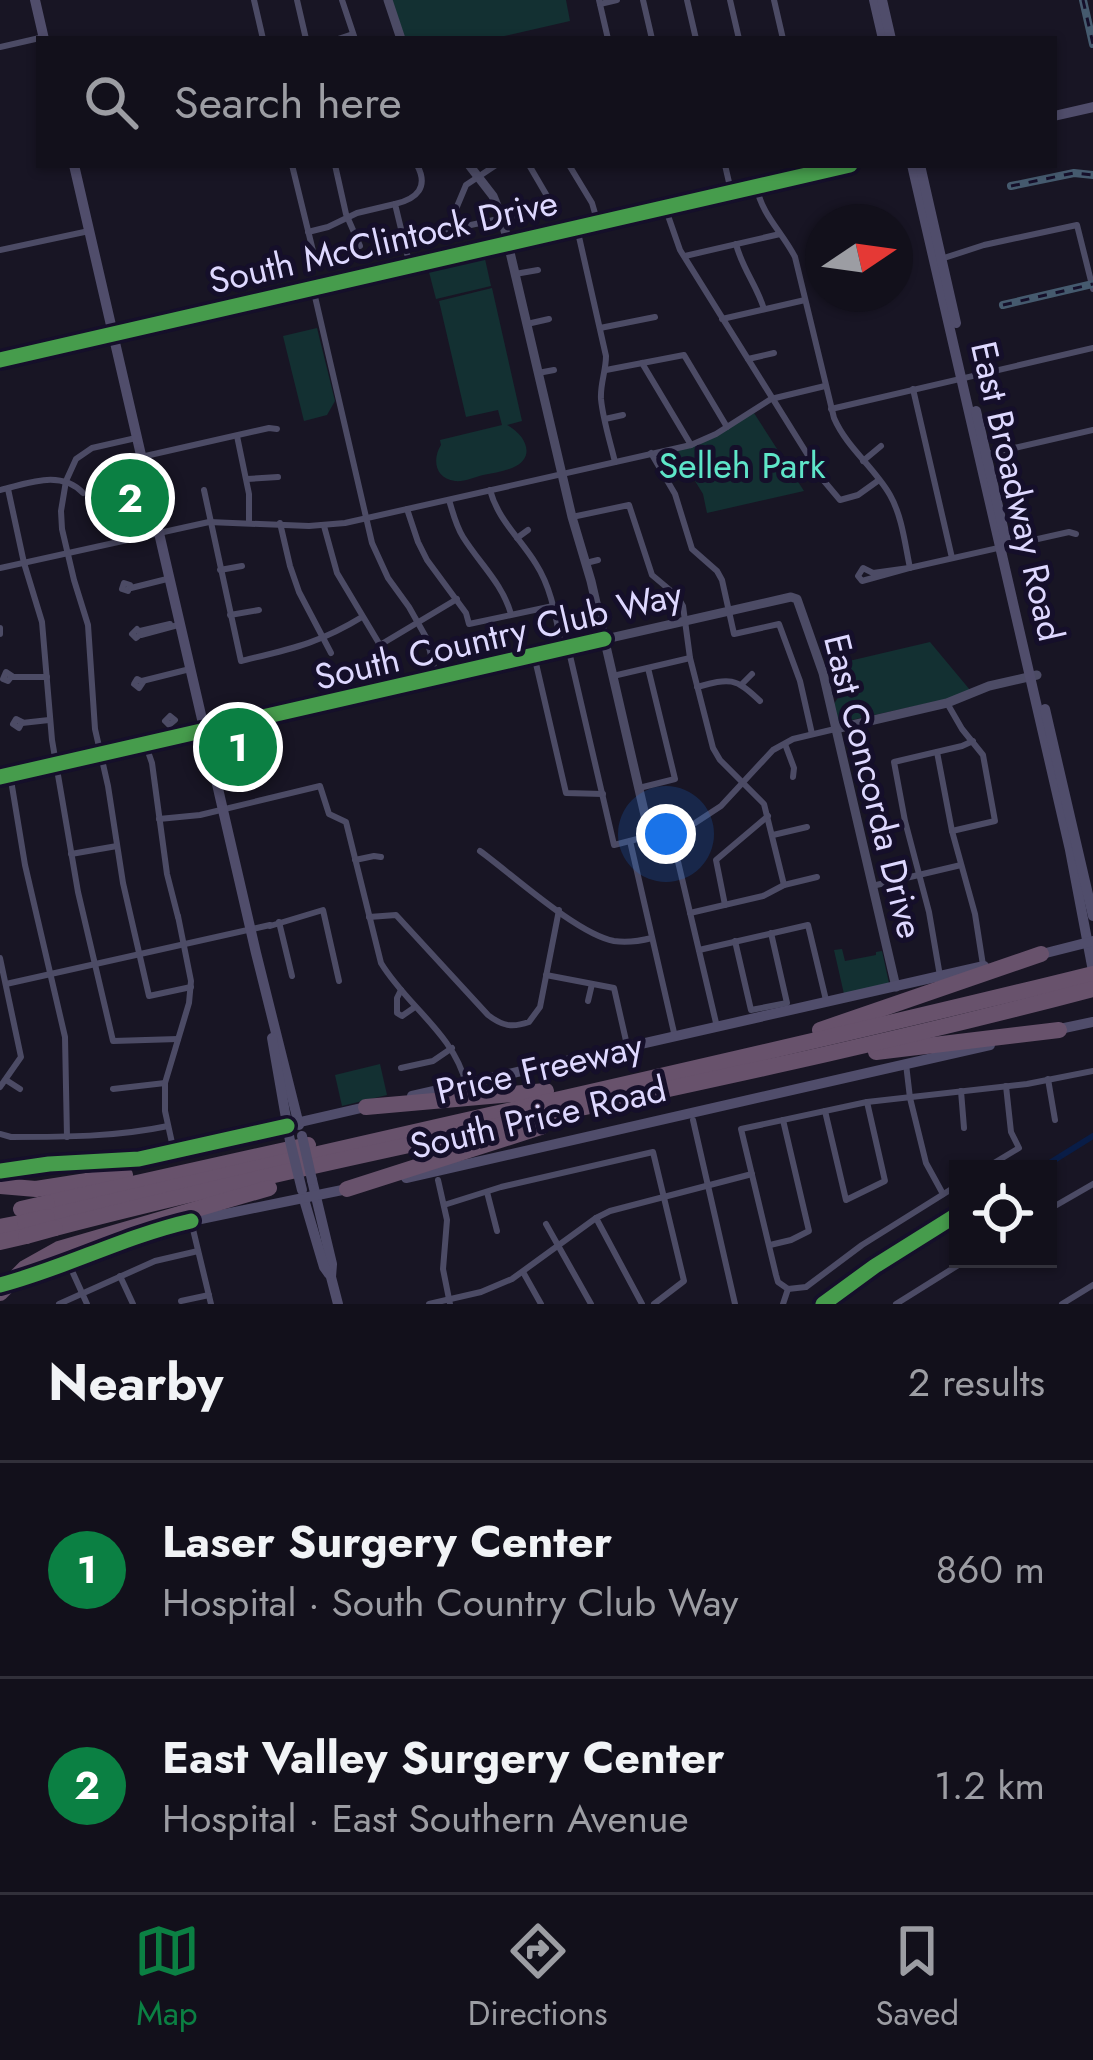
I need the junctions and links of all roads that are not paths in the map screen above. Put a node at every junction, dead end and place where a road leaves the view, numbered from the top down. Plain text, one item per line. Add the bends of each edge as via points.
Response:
1 (35, 0) edge
2 (254, 0) edge
3 (298, 0) edge
4 (342, 0) edge
5 (388, 0) edge
6 (617, 0) edge
7 (643, 0) edge
8 (687, 0) edge
9 (730, 0) edge
10 (774, 0) edge
11 (878, 0) edge
12 (600, 2) edge
13 (44, 36) edge
14 (261, 36) edge
15 (305, 36) edge
16 (354, 36) edge
17 (400, 36) edge
18 (608, 36) edge
19 (651, 36) edge
20 (695, 36) edge
21 (739, 36) edge
22 (782, 36) edge
23 (886, 36) edge
24 (36, 40) edge
25 (0, 47) edge
26 (1093, 109) edge
27 (1057, 117) edge
28 (75, 168) edge
29 (293, 168) edge
30 (336, 168) edge
31 (418, 168) edge
32 (471, 168) edge
33 (491, 168) edge
34 (531, 168) edge
35 (571, 168) edge
36 (725, 168) edge
37 (916, 168) edge
38 (917, 168) edge
39 (793, 169) edge
40 (477, 176) junction
41 (756, 186) junction
42 (731, 192) junction
43 (395, 204) junction
44 (665, 207) junction
45 (457, 210) junction
46 (347, 217) junction
47 (502, 218) junction
48 (598, 223) junction
49 (471, 225) junction
50 (926, 226) junction
51 (577, 228) junction
52 (89, 231) junction
53 (792, 231) dead end
54 (307, 232) junction
55 (782, 236) junction
56 (937, 238) junction
57 (508, 243) junction
58 (736, 244) junction
59 (360, 246) dead end
60 (0, 250) edge
61 (314, 255) dead end
62 (683, 256) junction
63 (938, 261) junction
64 (410, 266) junction
65 (538, 270) dead end
66 (515, 274) junction
67 (313, 288) junction
68 (1093, 289) edge
69 (805, 300) joint
70 (764, 310) junction
71 (808, 312) edge
72 (655, 317) dead end
73 (549, 319) dead end
74 (722, 319) junction
75 (527, 324) junction
76 (601, 328) junction
77 (112, 334) junction
78 (1093, 348) edge
79 (774, 353) dead end
80 (746, 359) junction
81 (0, 360) edge
82 (642, 363) junction
83 (554, 370) dead end
84 (606, 370) junction
85 (538, 373) junction
86 (965, 378) junction
87 (825, 386) junction
88 (913, 389) junction
89 (771, 399) junction
90 (831, 409) junction
91 (623, 415) dead end
92 (605, 419) junction
93 (727, 427) junction
94 (277, 429) dead end
95 (1093, 430) edge
96 (237, 436) junction
97 (136, 438) junction
98 (691, 445) junction
99 (881, 446) dead end
100 (651, 453) junction
101 (983, 455) junction
102 (141, 458) junction
103 (863, 461) junction
104 (615, 462) junction
105 (562, 474) junction
106 (278, 477) dead end
107 (247, 479) junction
108 (879, 480) junction
109 (66, 481) junction
110 (4, 490) edge
111 (204, 490) dead end
112 (490, 490) junction
113 (82, 493) dead end
114 (448, 500) junction
115 (407, 509) junction
116 (366, 518) junction
117 (572, 518) junction
118 (249, 521) junction
119 (208, 522) junction
120 (280, 524) junction
121 (324, 526) junction
122 (528, 530) dead end
123 (158, 532) junction
124 (1076, 534) dead end
125 (517, 538) junction
126 (1004, 547) junction
127 (68, 553) junction
128 (952, 558) junction
129 (24, 563) junction
130 (242, 566) dead end
131 (0, 568) edge
132 (909, 568) junction
133 (220, 570) junction
134 (169, 578) junction
135 (130, 586) dead end
136 (797, 598) joint
137 (457, 599) junction
138 (553, 605) junction
139 (259, 610) dead end
140 (729, 610) junction
141 (511, 614) junction
142 (230, 615) junction
143 (362, 617) junction
144 (685, 621) junction
145 (418, 622) junction
146 (179, 624) junction
147 (141, 633) dead end
148 (325, 639) junction
149 (604, 639) junction
150 (565, 648) junction
151 (332, 652) dead end
152 (534, 655) junction
153 (690, 658) junction
154 (648, 668) junction
155 (190, 669) junction
156 (752, 674) dead end
157 (613, 676) junction
158 (1034, 676) junction
159 (12, 677) dead end
160 (47, 677) junction
161 (436, 677) junction
162 (142, 681) dead end
163 (742, 684) junction
164 (697, 686) junction
165 (760, 701) dead end
166 (947, 703) junction
167 (50, 720) junction
168 (22, 723) dead end
169 (171, 725) dead end
170 (836, 729) junction
171 (204, 730) junction
172 (812, 734) junction
173 (174, 737) junction
174 (973, 741) junction
175 (145, 743) junction
176 (784, 744) junction
177 (937, 752) junction
178 (100, 754) junction
179 (56, 764) junction
180 (10, 774) junction
181 (0, 776) edge
182 (793, 777) dead end
183 (744, 782) junction
184 (639, 788) junction
185 (603, 794) junction
186 (222, 808) junction
187 (768, 816) junction
188 (159, 819) junction
189 (807, 827) dead end
190 (952, 831) junction
191 (671, 832) junction
192 (773, 835) junction
193 (650, 837) junction
194 (630, 842) junction
195 (117, 846) junction
196 (1073, 849) junction
197 (480, 851) dead end
198 (71, 854) junction
199 (381, 857) dead end
200 (355, 860) junction
201 (961, 865) junction
202 (918, 875) junction
203 (817, 878) dead end
204 (784, 885) junction
205 (872, 886) junction
206 (725, 904) junction
207 (559, 910) junction
208 (690, 913) junction
209 (1093, 916) edge
210 (369, 917) junction
211 (275, 924) junction
212 (250, 928) junction
213 (771, 933) junction
214 (652, 938) junction
215 (736, 941) junction
216 (184, 944) junction
217 (699, 950) junction
218 (140, 954) junction
219 (1041, 954) junction
220 (1091, 957) edge
221 (0, 960) edge
222 (95, 964) junction
223 (983, 966) junction
224 (51, 974) junction
225 (546, 975) junction
226 (292, 976) dead end
227 (940, 976) junction
228 (339, 981) dead end
229 (6, 984) junction
230 (592, 984) junction
231 (191, 987) junction
232 (896, 987) junction
233 (1093, 989) edge
234 (400, 990) junction
235 (588, 1001) dead end
236 (825, 1002) junction
237 (11, 1005) junction
238 (416, 1007) junction
239 (0, 1008) edge
240 (1093, 1022) edge
241 (271, 1024) junction
242 (717, 1027) junction
243 (1059, 1030) junction
244 (675, 1037) junction
245 (178, 1039) junction
246 (452, 1048) junction
247 (628, 1048) junction
248 (906, 1064) junction
249 (400, 1068) dead end
250 (720, 1069) junction
251 (1090, 1069) edge
252 (1048, 1079) junction
253 (3, 1083) edge
254 (165, 1083) junction
255 (466, 1084) junction
256 (1006, 1086) junction
257 (640, 1088) junction
258 (113, 1089) dead end
259 (20, 1090) dead end
260 (961, 1091) junction
261 (910, 1098) junction
262 (867, 1102) junction
263 (366, 1107) junction
264 (825, 1111) junction
265 (693, 1120) dead end
266 (783, 1120) junction
267 (1055, 1120) dead end
268 (168, 1126) junction
269 (964, 1128) dead end
270 (294, 1130) junction
271 (404, 1133) junction
272 (0, 1134) edge
273 (455, 1136) junction
274 (67, 1137) junction
275 (174, 1152) junction
276 (238, 1160) junction
277 (999, 1160) edge
278 (0, 1171) edge
279 (752, 1174) junction
280 (438, 1180) dead end
281 (1093, 1184) edge
282 (708, 1185) junction
283 (347, 1189) junction
284 (949, 1190) edge
285 (0, 1191) edge
286 (488, 1192) junction
287 (309, 1193) junction
288 (943, 1194) junction
289 (664, 1196) junction
290 (444, 1205) junction
291 (1057, 1205) edge
292 (0, 1216) edge
293 (50, 1216) junction
294 (596, 1218) junction
295 (191, 1220) junction
296 (24, 1222) junction
297 (546, 1224) dead end
298 (0, 1227) edge
299 (497, 1232) dead end
300 (0, 1242) edge
301 (559, 1245) junction
302 (770, 1245) junction
303 (198, 1251) junction
304 (630, 1254) dead end
305 (619, 1261) junction
306 (68, 1262) junction
307 (954, 1268) edge
308 (523, 1272) junction
309 (120, 1276) junction
310 (1093, 1285) edge
311 (0, 1287) edge
312 (788, 1289) junction
313 (81, 1292) junction
314 (210, 1299) edge
315 (181, 1301) edge
316 (450, 1302) edge
317 (59, 1304) edge
318 (86, 1304) edge
319 (133, 1304) edge
320 (338, 1304) edge
321 (428, 1304) edge
322 (541, 1304) edge
323 (591, 1304) edge
324 (642, 1304) edge
325 (654, 1304) edge
326 (736, 1304) edge
327 (783, 1304) edge
328 (896, 1304) edge
329 (1062, 1304) edge

1 - 13 main road
2 - 14 street
3 - 15 street
4 - 16 street
5 - 17 street
6 - 12 street
7 - 19 street
8 - 20 street
9 - 21 street
10 - 22 street
11 - 23 main road
12 - 18 street
24 - 25 street
26 - 27 main road
28 - 52 main road
29 - 54 street
30 - 46 street
31 - 43 street via 420,190
32 - 40 street
33 - 40 street
34 - 47 street via 550,205
35 - 48 street
36 - 42 street
37 - 50 main road, East Broadway Road
38 - 56 main road, East Broadway Road
39 - 41 main road, South McClintock Drive
40 - 45 street
40 - 47 street
41 - 42 main road, South McClintock Drive
41 - 55 street
42 - 44 main road, South McClintock Drive
43 - 46 street
43 - 64 street
44 - 48 main road, South McClintock Drive
44 - 62 street
45 - 49 street
45 - 49 street via 443,230
46 - 54 street
46 - 59 street
47 - 49 street
47 - 57 street
48 - 51 main road, South McClintock Drive
50 - 56 main road
50 - 63 main road, East Broadway Road
51 - 57 main road, South McClintock Drive
51 - 76 street
52 - 60 street
52 - 77 main road
53 - 55 street
54 - 61 street
55 - 58 street
55 - 69 street
56 - 63 main road, East Broadway Road
57 - 64 main road, South McClintock Drive
57 - 66 street
58 - 62 street
58 - 70 street
62 - 74 street
63 - 68 street via 1077,225
63 - 86 main road, East Broadway Road
64 - 67 main road, South McClintock Drive
65 - 66 street
66 - 75 street
67 - 77 main road, South McClintock Drive
67 - 116 street
69 - 70 street
70 - 74 street
71 - 87 street
72 - 76 street
73 - 75 street
74 - 80 street
75 - 85 street
76 - 84 street
77 - 81 main road, South McClintock Drive
77 - 97 main road
78 - 86 street
79 - 80 street
80 - 89 street
82 - 84 street
82 - 93 street via 684,355
82 - 98 street
83 - 85 street
84 - 92 street
85 - 105 street
86 - 88 street
86 - 101 main road, East Broadway Road
87 - 89 street
87 - 90 street
88 - 90 street
88 - 128 street
89 - 93 street
89 - 108 street via 840,500
90 - 103 street
91 - 92 street
92 - 104 street
93 - 98 street
94 - 96 street
95 - 101 street
96 - 102 street
96 - 107 street
97 - 102 main road
97 - 109 street via 84,452
98 - 100 street
99 - 103 street
100 - 104 street
100 - 140 street via 692,549 722,580
101 - 126 main road, East Broadway Road
102 - 123 main road
103 - 108 street
104 - 105 street
105 - 112 street
105 - 117 street
106 - 107 street
107 - 118 street
108 - 132 street via 897,512
109 - 110 street
109 - 113 street
109 - 127 street
110 - 129 street
111 - 119 street
112 - 114 street
112 - 125 street
114 - 115 street
114 - 141 street
115 - 116 street
115 - 137 street via 427,560
116 - 121 street
116 - 145 street via 382,567
117 - 144 street via 629,505 652,574 677,596
117 - 149 street via 592,561
118 - 119 street
118 - 120 street
119 - 123 street
119 - 133 street
120 - 121 street
120 - 148 street via 299,592
121 - 143 street
122 - 125 street
123 - 127 street
123 - 134 main road
124 - 126 street
125 - 138 street
126 - 128 street
126 - 158 main road, East Broadway Road
127 - 129 street
127 - 178 street via 88,625
128 - 132 street
129 - 131 street
129 - 160 street
130 - 133 street
132 - 132 street via 863,568 858,576 862,581
133 - 142 street
134 - 135 street
134 - 146 main road
136 - 140 street, South Country Club Way
136 - 170 street, East Concorda Drive
137 - 141 street via 469,624
137 - 145 street
138 - 141 street
138 - 150 street
139 - 142 street
140 - 144 street, South Country Club Way
140 - 172 street via 734,634 778,624
142 - 148 street via 241,661
143 - 145 street via 380,646
143 - 148 street
144 - 149 street, South Country Club Way
144 - 153 street
145 - 161 street
146 - 147 street
146 - 155 main road
148 - 151 street
149 - 150 street, South Country Club Way
149 - 157 street
150 - 152 street, South Country Club Way
150 - 185 street
152 - 161 street, South Country Club Way
152 - 185 street via 566,793
153 - 154 street
153 - 164 street
154 - 157 street
154 - 184 street via 675,779
155 - 162 street
155 - 171 main road
156 - 163 street
157 - 184 street
158 - 166 street
158 - 196 main road, East Broadway Road
159 - 160 street
160 - 167 street
161 - 171 street, South Country Club Way
163 - 164 street
163 - 165 street
164 - 183 street via 712,748
166 - 170 street
166 - 174 street
167 - 168 street
167 - 179 street
169 - 173 street
170 - 172 street
170 - 205 street, East Concorda Drive
171 - 173 street, South Country Club Way
171 - 186 main road
172 - 176 street
173 - 175 street, South Country Club Way
174 - 177 street
174 - 190 street via 995,820
175 - 178 street, South Country Club Way
175 - 188 street
176 - 182 street
176 - 183 street
177 - 190 street
177 - 202 street via 894,762
178 - 179 street, South Country Club Way
178 - 195 street
179 - 180 street, South Country Club Way
179 - 198 street
180 - 181 street, South Country Club Way
180 - 224 street
183 - 187 street
183 - 191 street via 707,817
184 - 193 street
185 - 194 street via 614,845
186 - 188 street
186 - 200 street via 320,786 328,814 346,822
186 - 212 main road
187 - 192 street
187 - 206 street via 716,860
188 - 216 street
189 - 192 street
190 - 201 street
191 - 193 street
191 - 208 street
192 - 204 street
193 - 194 street
194 - 214 street
195 - 198 street
195 - 218 street
196 - 209 main road, East Broadway Road
196 - 220 main road, East Broadway Road
197 - 207 street
198 - 222 street
199 - 200 street
200 - 210 street
201 - 202 street
201 - 223 street
202 - 205 street
202 - 227 street
203 - 204 street
204 - 206 street
205 - 232 street, East Concorda Drive
206 - 208 street
207 - 214 street via 611,940
207 - 225 street
208 - 217 street
210 - 225 street via 397,915 500,1024 530,1022
210 - 234 street via 381,963
211 - 212 street
211 - 226 street
211 - 228 street via 323,910
212 - 216 street
212 - 241 main road
213 - 215 street
213 - 215 street via 788,1003 752,1010
213 - 236 street via 808,926
214 - 244 street
215 - 217 street
216 - 218 street
216 - 231 street
217 - 242 street
218 - 222 street
218 - 231 street via 149,996
219 - 220 main road, South Price Road
219 - 223 main road, South Price Road
219 - 250 highway
220 - 250 highway, Price Freeway via 901,1022
221 - 229 street
222 - 224 street
222 - 245 street via 113,1041
223 - 227 main road, South Price Road
224 - 229 street
224 - 274 street via 65,1037
225 - 230 street
227 - 232 main road, South Price Road
229 - 237 street
230 - 235 street
230 - 247 street via 614,988
231 - 245 street
232 - 236 main road, South Price Road
233 - 250 highway, Price Freeway via 850,1048
234 - 238 street
234 - 238 street via 397,1013
236 - 242 main road, South Price Road
237 - 239 street
237 - 253 street via 21,1058
238 - 246 street
240 - 243 main road, South Price Road
241 - 270 main road
241 - 270 main road
242 - 244 main road, South Price Road
243 - 248 main road, South Price Road
243 - 250 highway via 759,1073
244 - 247 main road, South Price Road
245 - 254 street
246 - 249 street
246 - 255 street
247 - 255 main road, South Price Road
248 - 261 street
248 - 283 main road, South Price Road
250 - 257 highway, Price Freeway
251 - 252 street
252 - 256 street
252 - 267 street
253 - 259 street
254 - 258 street
254 - 268 street
255 - 263 main road, South Price Road
256 - 260 street
256 - 277 street via 1019,1148
257 - 263 highway
257 - 271 highway, Price Freeway
257 - 273 highway, Price Freeway
257 - 283 highway
260 - 261 street
260 - 269 street
261 - 262 street
261 - 288 street
262 - 264 street
262 - 264 street via 886,1180 846,1200
263 - 270 main road, South Price Road
264 - 266 street
265 - 282 street
266 - 279 street via 741,1129
266 - 302 street via 809,1231
268 - 274 street
268 - 275 street
270 - 275 main road, South Price Road
270 - 287 main road, bridge
271 - 276 highway
271 - 293 highway, Price Freeway
272 - 274 street
273 - 293 highway, Price Freeway via 204,1192
273 - 311 highway via 67,1246
275 - 278 main road, South Price Road
276 - 285 highway
276 - 293 highway
279 - 282 street
279 - 302 street
280 - 290 street
281 - 291 street
282 - 289 street
282 - 326 street
283 - 287 main road, South Price Road
284 - 288 street
285 - 311 highway via 26,1201 40,1231
286 - 289 street via 653,1152
286 - 290 street
286 - 299 street
287 - 295 main road, South Price Road
287 - 320 main road
288 - 312 street via 806,1287
289 - 294 street
289 - 325 street via 684,1281
290 - 316 street
292 - 296 highway
293 - 296 highway, Price Freeway, bridge
293 - 296 highway, bridge
294 - 301 street
294 - 305 street
295 - 303 street
295 - 306 main road, South Price Road
296 - 298 highway, Price Freeway
296 - 300 highway, Price Freeway
297 - 301 street
301 - 308 street
301 - 323 street
302 - 312 street via 778,1282
303 - 309 street
303 - 314 street
304 - 305 street
305 - 324 street
306 - 311 main road, South Price Road, bridge
306 - 313 street
307 - 328 street
308 - 316 street
308 - 322 street
309 - 313 street
309 - 319 street
310 - 329 street
312 - 327 street
313 - 317 street
313 - 318 street
314 - 315 street
316 - 321 street

